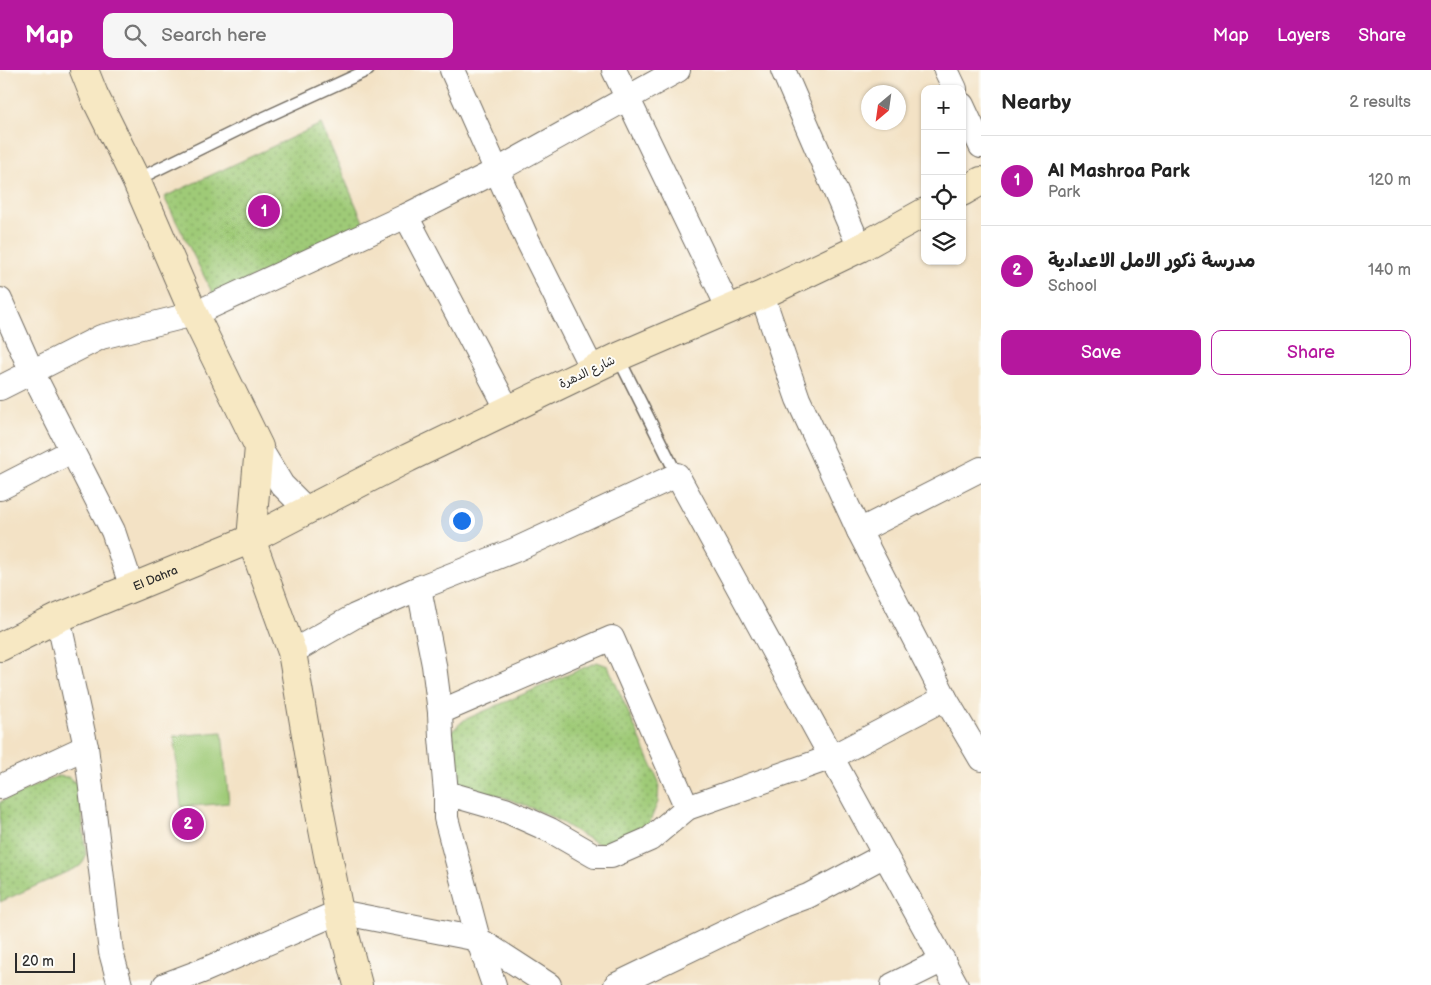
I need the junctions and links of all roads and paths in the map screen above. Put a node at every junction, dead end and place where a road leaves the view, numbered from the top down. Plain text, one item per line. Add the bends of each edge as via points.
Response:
1 (84, 70) edge
2 (368, 70) edge
3 (452, 70) edge
4 (614, 70) edge
5 (678, 70) edge
6 (783, 70) edge
7 (946, 70) edge
8 (953, 85) edge
9 (627, 97) junction
10 (966, 114) edge
11 (981, 146) edge
12 (496, 171) junction
13 (136, 180) junction
14 (981, 181) edge
15 (966, 190) edge
16 (921, 214) edge
17 (406, 216) junction
18 (860, 248) junction
19 (762, 295) junction
20 (0, 300) edge
21 (729, 309) junction
22 (194, 314) junction
23 (618, 357) junction
24 (592, 369) junction
25 (32, 372) junction
26 (0, 388) edge
27 (508, 410) junction
28 (259, 447) junction
29 (72, 451) junction
30 (981, 469) edge
31 (677, 475) junction
32 (0, 488) edge
33 (307, 510) junction
34 (859, 532) junction
35 (251, 538) junction
36 (132, 588) junction
37 (419, 588) junction
38 (58, 618) junction
39 (0, 647) edge
40 (292, 652) junction
41 (945, 698) junction
42 (440, 712) junction
43 (86, 747) junction
44 (832, 758) junction
45 (981, 759) edge
46 (0, 787) edge
47 (446, 793) junction
48 (687, 808) junction
49 (885, 855) junction
50 (339, 912) junction
51 (478, 939) junction
52 (943, 960) junction
53 (205, 978) edge
54 (120, 985) edge
55 (165, 985) edge
56 (358, 985) edge
57 (494, 985) edge
58 (549, 985) edge
59 (616, 985) edge
60 (893, 985) edge
61 (956, 985) edge

1 - 13 street
2 - 13 lane
3 - 12 street
4 - 9 street
5 - 9 street
6 - 18 street
7 - 8 street
9 - 12 street
9 - 21 street
10 - 11 street
12 - 17 street
12 - 24 street
13 - 22 street
14 - 15 street
16 - 18 street, شارع الدهرة
17 - 22 street
17 - 27 street
18 - 19 street, شارع الدهرة
19 - 21 street, شارع الدهرة
19 - 34 street via 798,399
20 - 25 street
21 - 23 street, شارع الدهرة
22 - 25 street via 101,337
22 - 28 street
23 - 24 street, شارع الدهرة
23 - 31 lane
24 - 27 street, شارع الدهرة
25 - 26 street
25 - 29 street
27 - 33 street, شارع الدهرة
28 - 33 street via 282,485
28 - 35 street
29 - 32 street
29 - 36 street via 113,531
30 - 34 street
31 - 37 street via 516,550
31 - 44 street
33 - 35 street, شارع الدهرة
34 - 41 street
35 - 36 street, El Dahra
35 - 40 street
36 - 38 street, El Dahra
37 - 40 street via 355,616
37 - 42 street
38 - 39 street
38 - 43 street
40 - 50 street
41 - 44 street
41 - 45 street
42 - 47 street
42 - 48 street via 612,638
43 - 46 street
43 - 54 street via 111,952
44 - 48 street
44 - 49 street
47 - 48 street via 505,810 550,830 595,856 611,856 650,839
47 - 51 street via 446,818
49 - 52 street
49 - 59 street via 808,896 778,907
50 - 51 street
50 - 53 street
50 - 56 street
51 - 57 street
51 - 58 street
52 - 60 street
52 - 61 street
53 - 55 street

